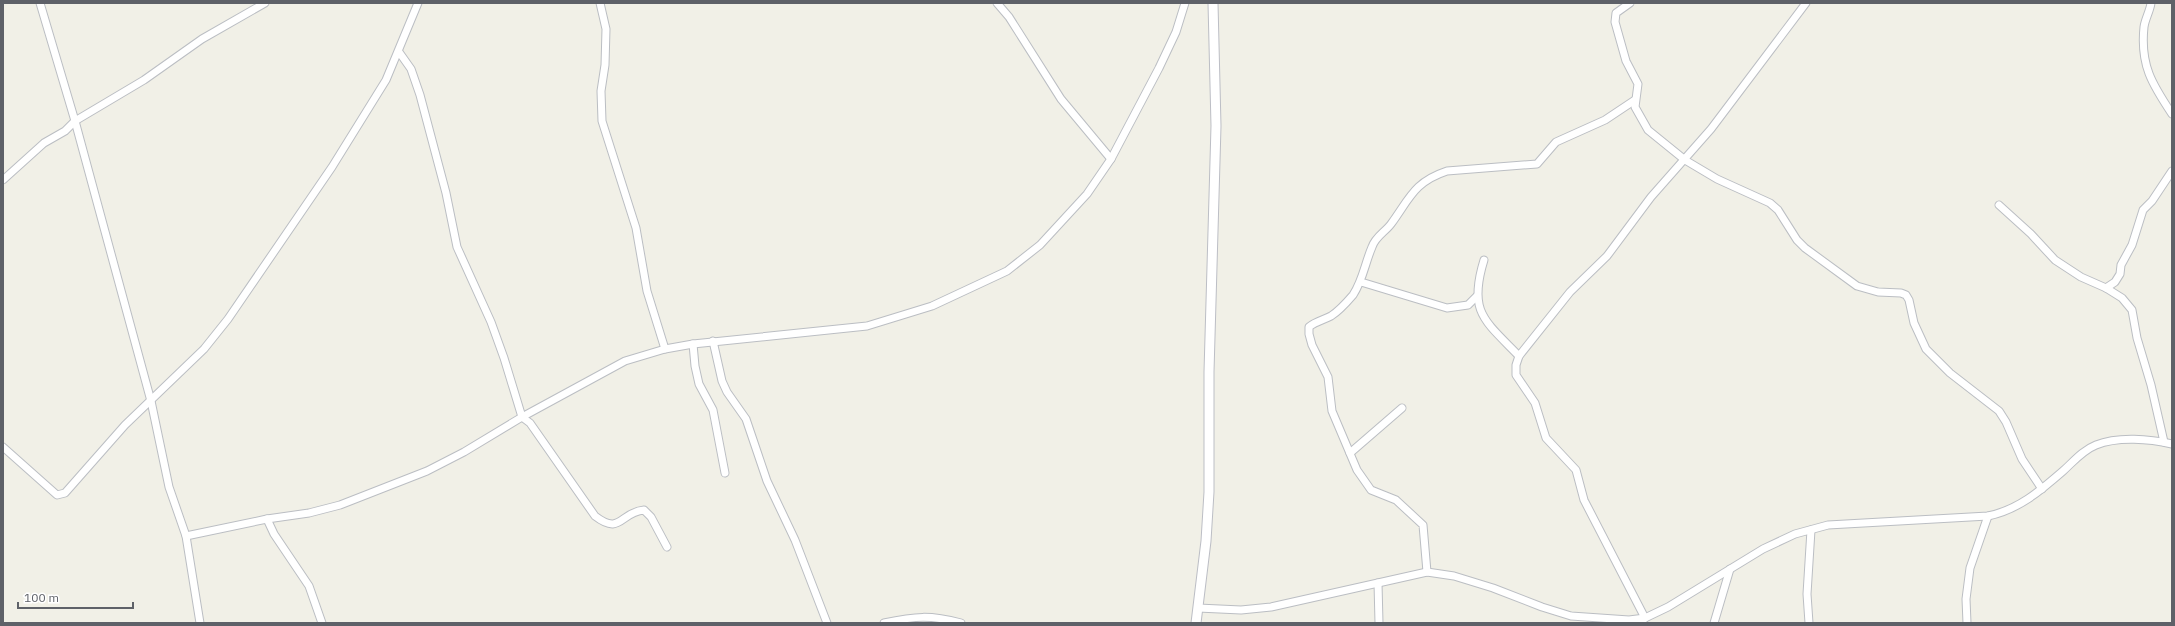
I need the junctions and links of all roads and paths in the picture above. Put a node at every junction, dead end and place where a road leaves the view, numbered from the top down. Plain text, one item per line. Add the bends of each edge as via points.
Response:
1 (40, 3) edge
2 (265, 3) edge
3 (418, 3) edge
4 (600, 3) edge
5 (997, 3) edge
6 (1185, 3) edge
7 (1213, 3) edge
8 (1630, 3) edge
9 (1806, 3) edge
10 (2151, 3) edge
11 (399, 52) junction
12 (1635, 100) junction
13 (2172, 114) edge
14 (75, 121) junction
15 (1111, 159) junction
16 (1685, 160) junction
17 (2172, 171) edge
18 (3, 180) edge
19 (1999, 205) dead end
20 (1484, 260) dead end
21 (1361, 282) junction
22 (2106, 288) junction
23 (1477, 296) junction
24 (713, 341) junction
25 (693, 344) junction
26 (665, 349) junction
27 (1519, 356) junction
28 (151, 401) junction
29 (1402, 408) dead end
30 (522, 417) junction
31 (2164, 442) junction
32 (2172, 444) edge
33 (3, 447) edge
34 (1350, 453) junction
35 (725, 473) dead end
36 (2042, 489) junction
37 (1988, 516) junction
38 (267, 519) junction
39 (1811, 530) junction
40 (186, 536) junction
41 (667, 547) dead end
42 (1730, 568) junction
43 (1427, 572) junction
44 (1378, 583) junction
45 (1198, 608) junction
46 (1643, 620) edge
47 (200, 623) edge
48 (322, 623) edge
49 (827, 623) edge
50 (884, 623) edge
51 (961, 623) edge
52 (1196, 623) edge
53 (1379, 623) edge
54 (1714, 623) edge
55 (1809, 623) edge
56 (1967, 623) edge

1 - 14 street
2 - 14 street via 202,39 144,80
3 - 11 street
4 - 26 street via 606,29 601,91 602,121 636,228 648,291
5 - 15 street via 1009,17 1061,99
6 - 15 street via 1176,32 1159,68
7 - 45 main road via 1216,126 1209,492
8 - 12 street via 1616,14 1615,22 1626,61 1638,84
9 - 16 street via 1730,105
10 - 13 street via 2144,25 2143,50 2151,82
11 - 28 street via 386,80 332,167 228,319 204,349
11 - 30 street via 411,70 420,96 446,193 457,246 496,336
12 - 16 street via 1634,107 1648,130
12 - 21 street via 1605,120 1556,142 1537,164 1447,171 1434,175 1410,193 1390,224 1376,238
14 - 18 street via 65,131 44,143
14 - 28 street
15 - 24 street via 1087,194 1040,245 1007,271 932,306 867,326
16 - 27 street via 1651,197 1607,256 1570,292
16 - 36 street via 1717,179 1770,203 1778,210 1805,248 1857,286 1878,292 1906,295 1914,323 1926,349 1950,373 1999,412 2022,459
17 - 22 street via 2143,210 2132,245 2121,264 2120,274 2115,282
19 - 22 street via 2055,260 2081,277
20 - 23 street via 1477,282
21 - 23 street via 1447,308 1468,305
21 - 34 street via 1336,312 1310,327 1308,334 1328,377 1332,411
22 - 31 street via 2122,298 2132,310
23 - 27 street via 1480,312
24 - 25 street
24 - 49 street via 722,381 746,419 767,481 795,540
25 - 26 street
25 - 35 street via 699,384 713,410
26 - 30 street via 625,361
27 - 46 street via 1516,374 1535,403 1546,438 1576,470 1584,500
28 - 33 street via 125,425 66,493 57,495
28 - 40 street via 169,487
29 - 34 street
30 - 38 street via 427,471 340,505 309,513
30 - 41 street via 530,423 595,516 611,525 644,510 651,517
31 - 32 street
31 - 36 street via 2118,440 2097,444 2080,455
34 - 43 street via 1371,490 1396,500 1423,526
36 - 37 street via 2014,508
37 - 39 street via 1828,525
37 - 56 street via 1970,568 1966,599
38 - 40 street
38 - 48 street via 274,534 309,586
39 - 42 street via 1763,548
39 - 55 street via 1807,580
40 - 47 street
42 - 46 street
42 - 54 street
43 - 44 street
43 - 46 street via 1454,576 1571,616
44 - 45 street via 1271,607 1241,610
44 - 53 street
45 - 52 main road
50 - 51 street via 916,616 938,617

